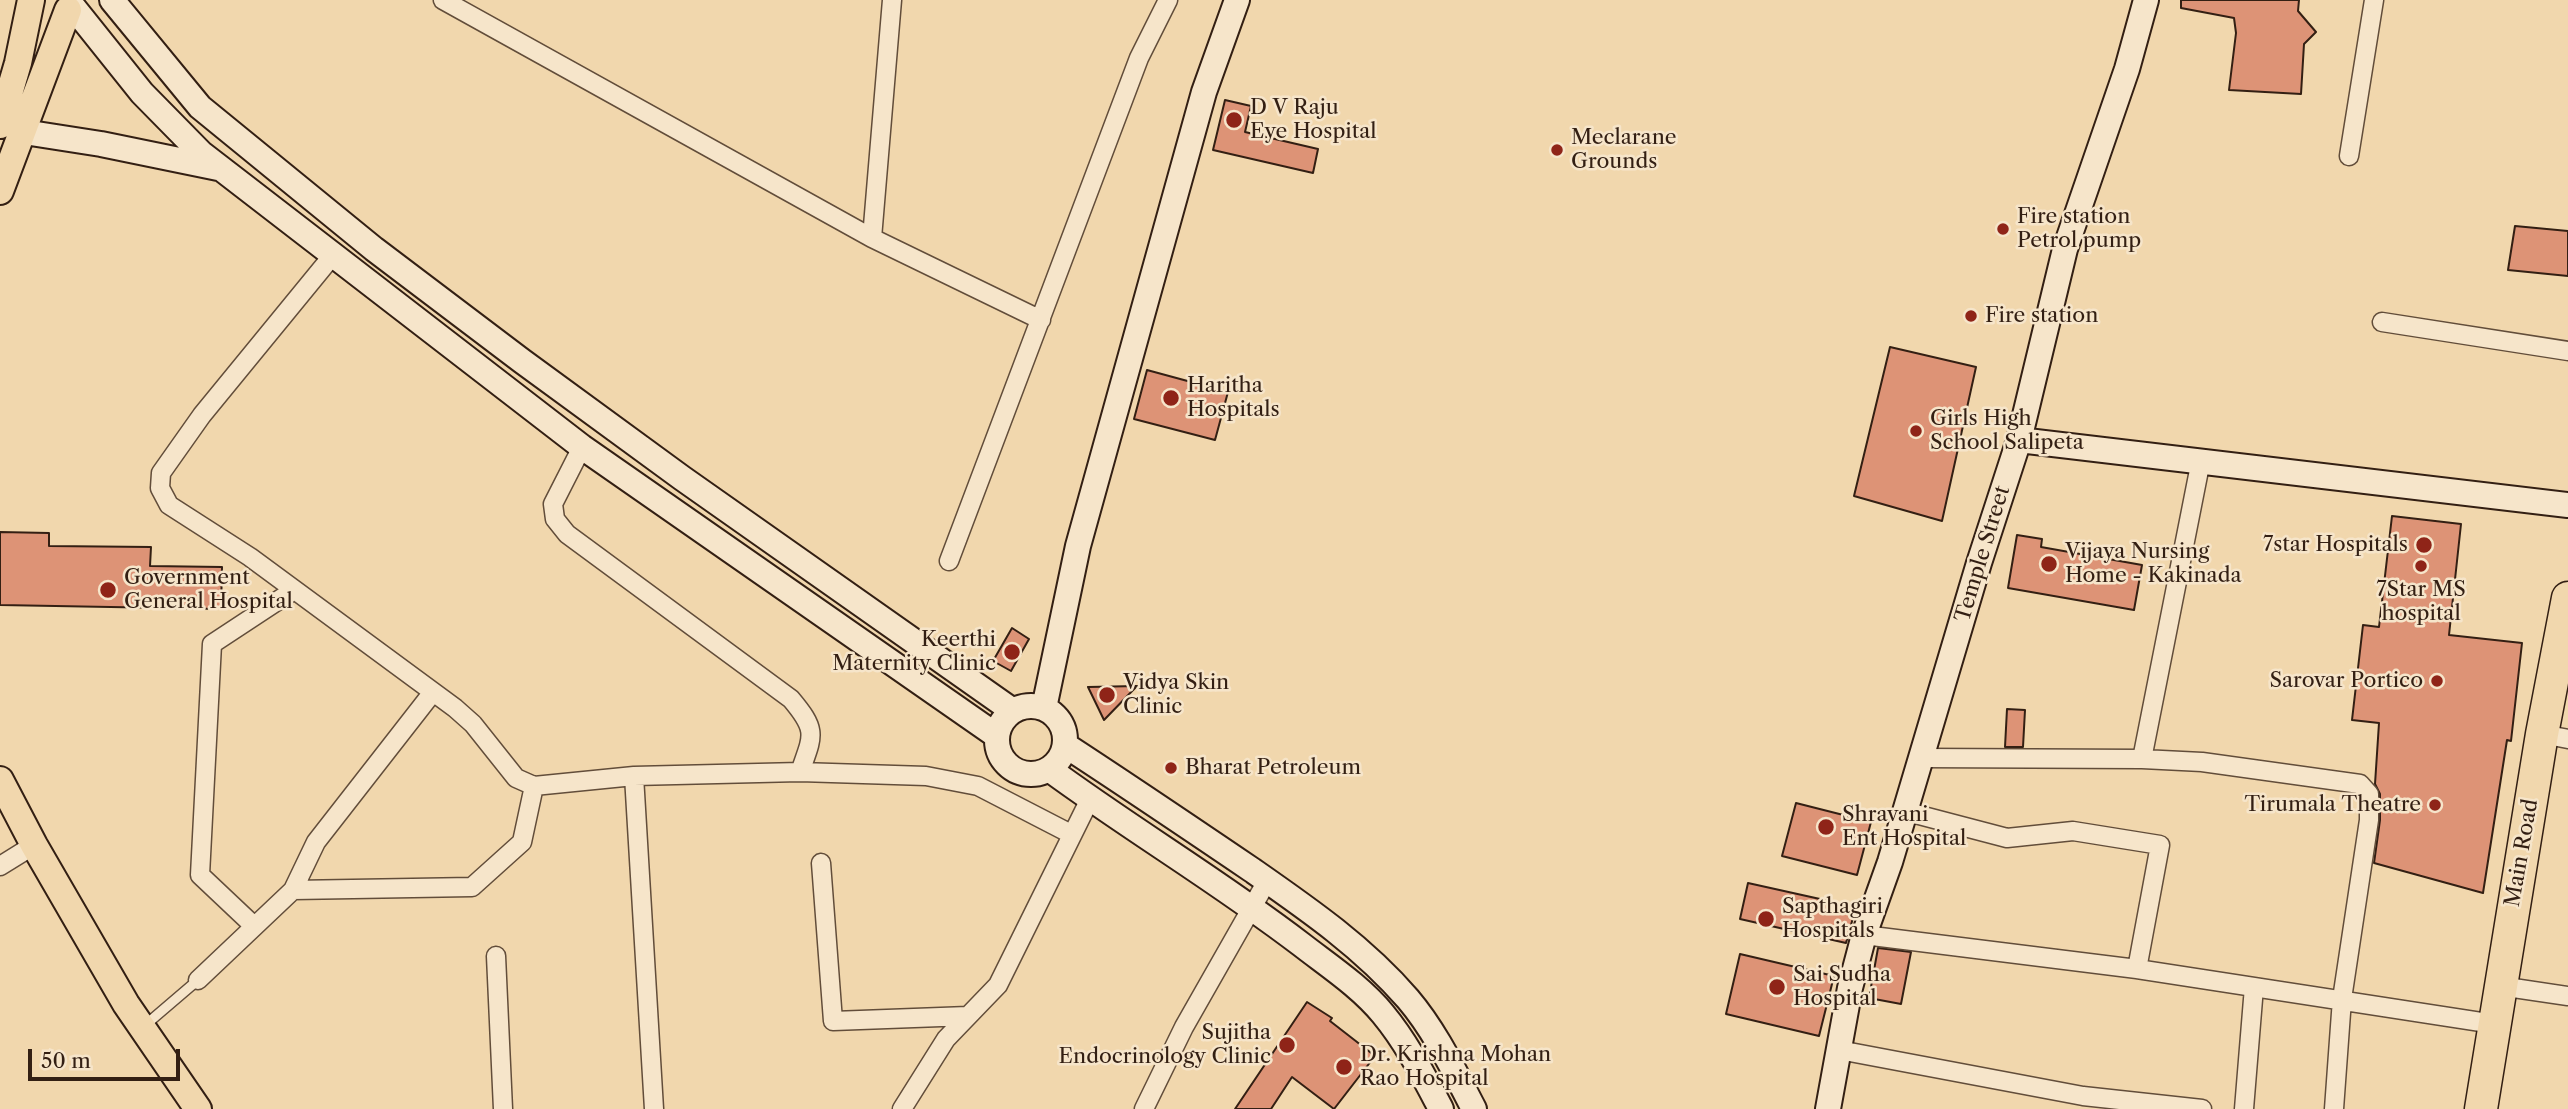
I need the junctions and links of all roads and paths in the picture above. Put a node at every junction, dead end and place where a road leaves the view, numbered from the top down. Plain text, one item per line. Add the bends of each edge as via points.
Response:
1 (31, 0) edge
2 (37, 0) edge
3 (112, 0) edge
4 (443, 0) edge
5 (892, 0) edge
6 (1168, 0) edge
7 (1237, 0) edge
8 (2146, 0) edge
9 (2374, 0) edge
10 (76, 6) edge
11 (7, 122) edge
12 (2349, 156) dead end
13 (222, 169) junction
14 (0, 191) edge
15 (872, 238) junction
16 (374, 249) junction
17 (333, 255) junction
18 (356, 274) junction
19 (1041, 320) junction
20 (2382, 322) dead end
21 (2568, 351) edge
22 (2019, 440) junction
23 (582, 447) junction
24 (2202, 460) junction
25 (2568, 505) edge
26 (949, 561) dead end
27 (295, 590) junction
28 (2568, 597) edge
29 (433, 692) junction
30 (1044, 708) junction
31 (1013, 711) junction
32 (997, 736) junction
33 (2555, 737) edge
34 (1065, 745) junction
35 (1921, 758) junction
36 (2142, 759) junction
37 (1049, 769) junction
38 (800, 772) junction
39 (634, 776) junction
40 (0, 780) edge
41 (534, 786) junction
42 (1090, 799) junction
43 (1904, 811) junction
44 (1071, 834) junction
45 (34, 845) junction
46 (821, 863) dead end
47 (0, 866) edge
48 (1267, 881) junction
49 (293, 890) junction
50 (1254, 908) junction
51 (254, 926) junction
52 (1864, 936) junction
53 (496, 956) dead end
54 (2137, 969) junction
55 (198, 980) joint
56 (2500, 986) junction
57 (2254, 987) junction
58 (2568, 996) edge
59 (2342, 999) junction
60 (968, 1016) junction
61 (2494, 1024) junction
62 (142, 1028) junction
63 (1839, 1050) junction
64 (198, 1109) edge
65 (503, 1109) edge
66 (654, 1109) edge
67 (902, 1109) edge
68 (1144, 1109) edge
69 (1441, 1109) edge
70 (1474, 1109) edge
71 (1828, 1109) edge
72 (2202, 1109) edge
73 (2244, 1109) edge
74 (2334, 1109) edge
75 (2481, 1109) edge

1 - 11 main road
2 - 10 main road via 54,10
3 - 16 street via 200,107
4 - 15 street
5 - 15 street
6 - 19 street via 1139,58
7 - 30 street via 1203,92 1079,546
8 - 22 street, Temple Street via 2065,249
9 - 12 street
10 - 11 main road
10 - 13 street via 142,93
11 - 13 street
11 - 14 main road
13 - 17 street
15 - 19 street
16 - 18 street
16 - 31 street via 671,470
17 - 18 street
17 - 27 street via 202,415 161,473 160,488 169,505
18 - 23 street
19 - 26 street
20 - 21 street
22 - 24 street
22 - 35 street, Temple Street
23 - 32 street
23 - 38 street via 553,503 555,519 567,534 791,699 808,719 812,738
24 - 25 street
24 - 36 street
27 - 29 street
27 - 51 street via 212,644 200,875
28 - 33 highway, Main Road
29 - 41 street via 473,724 516,778
29 - 49 street via 316,842
30 - 31 street via 1028,706
30 - 34 street via 1057,717
31 - 32 street
32 - 37 street via 998,751 1006,764 1034,774
33 - 56 highway, Main Road
34 - 37 street via 1060,759
34 - 48 street
35 - 36 street
35 - 43 street, Temple Street
36 - 59 street via 2202,762 2360,784 2369,794
37 - 42 street
38 - 39 street
38 - 44 street via 926,776 978,786
39 - 41 street
39 - 66 street
40 - 45 main road
41 - 49 street via 522,842 472,887
42 - 44 street
42 - 50 street
43 - 52 street, Temple Street
43 - 54 street via 2007,838 2073,831 2160,845
44 - 60 street via 998,985
45 - 47 street
45 - 62 main road
46 - 60 street via 833,1021
48 - 50 street
48 - 70 street via 1329,924 1409,1000 1434,1033
49 - 51 street
50 - 68 street via 1184,1027
50 - 69 street via 1381,1012 1413,1054
51 - 55 street
52 - 54 street
52 - 63 street, Temple Street
53 - 65 street
54 - 57 street
55 - 62 lane
56 - 58 street
56 - 61 highway, Main Road
57 - 59 street
57 - 73 street
59 - 61 street
59 - 74 street
60 - 67 street via 946,1039
61 - 75 highway, Main Road
62 - 64 main road
63 - 71 street, Temple Street
63 - 72 street via 2083,1096

